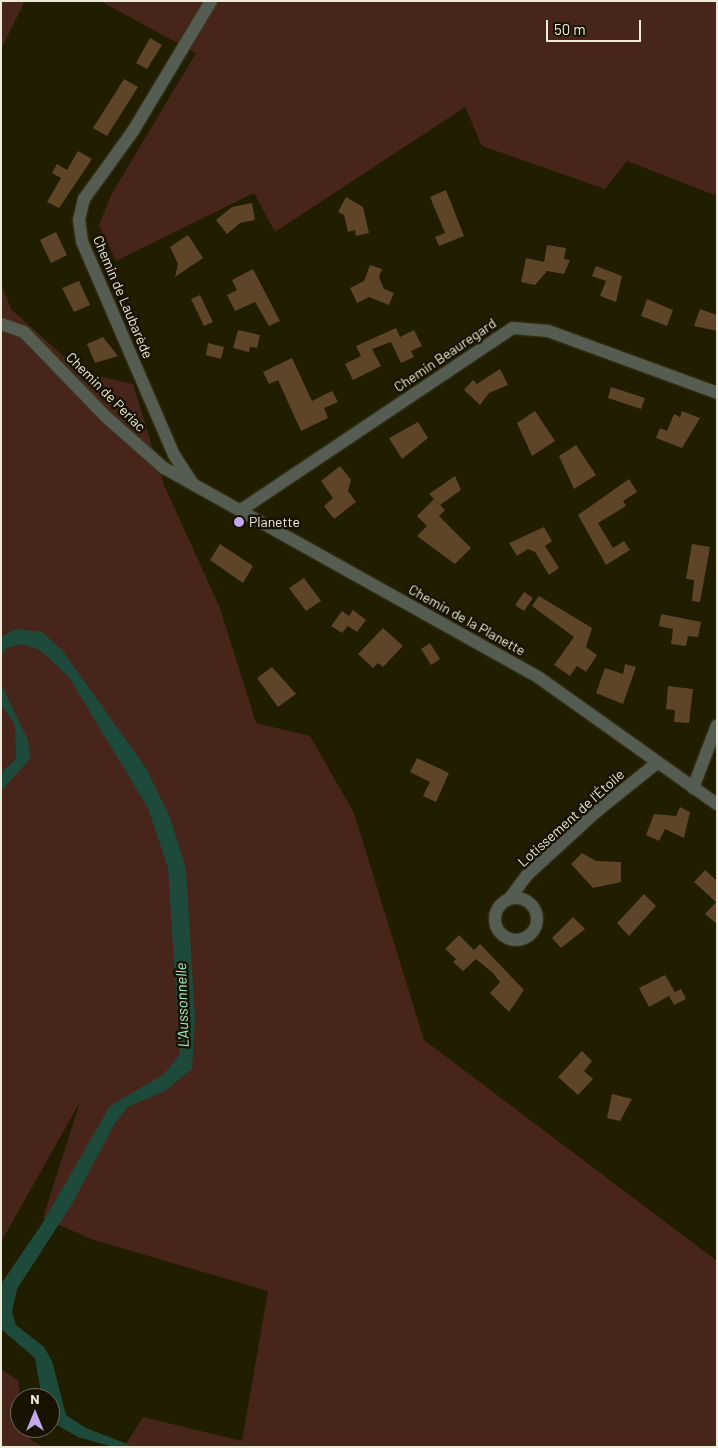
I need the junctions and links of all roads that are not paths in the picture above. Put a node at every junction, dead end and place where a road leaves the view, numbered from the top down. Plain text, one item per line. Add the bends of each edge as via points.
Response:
1 (211, 1) edge
2 (1, 324) edge
3 (717, 393) edge
4 (191, 481) junction
5 (240, 510) junction
6 (717, 725) edge
7 (657, 763) junction
8 (693, 788) junction
9 (717, 804) edge
10 (509, 899) dead end

1 - 4 street, Chemin de Laubarède via 133,131 84,199 79,220 82,242 174,455
2 - 4 street, Chemin de Periac via 24,332 105,416 164,468
3 - 5 street, Chemin Beauregard via 548,331 513,328
4 - 5 street, Chemin de la Planette
5 - 7 street, Chemin de la Planette via 538,678
6 - 8 street
7 - 8 street, Chemin de la Planette
7 - 10 street, Lotissement de l'Étoile via 597,811 527,875
8 - 9 street, Chemin de la Planette

